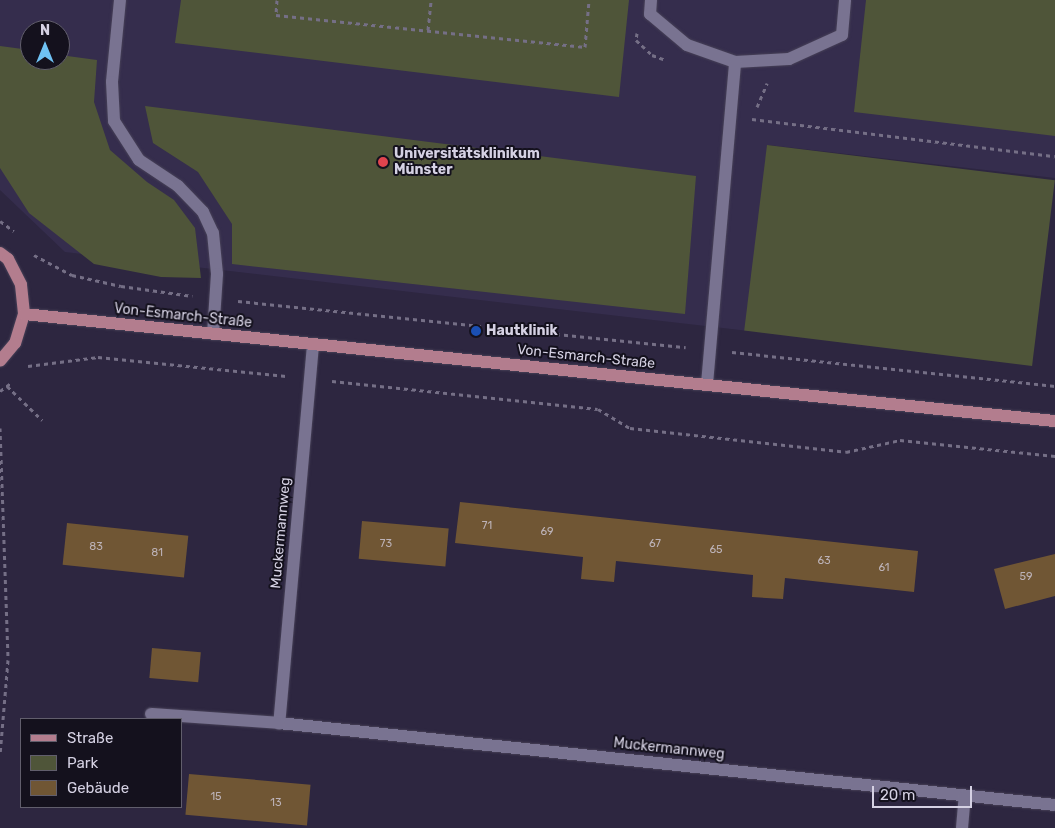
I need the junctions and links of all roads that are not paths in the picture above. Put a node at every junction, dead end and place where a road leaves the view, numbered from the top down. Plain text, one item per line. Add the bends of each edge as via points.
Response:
1 (120, 0) edge
2 (651, 0) edge
3 (845, 0) edge
4 (735, 62) junction
5 (0, 253) edge
6 (24, 314) junction
7 (213, 334) junction
8 (313, 345) junction
9 (0, 360) edge
10 (708, 384) junction
11 (1055, 421) edge
12 (151, 714) dead end
13 (279, 723) junction
14 (965, 796) junction
15 (1055, 805) edge
16 (962, 828) edge

1 - 7 street via 112,82 114,121 139,160 178,186 203,212 213,233 217,274
2 - 4 street via 650,14 687,44
3 - 4 street via 842,34 789,60
4 - 10 street
5 - 6 main road via 8,259 21,285
6 - 7 main road, Von-Esmarch-Straße
6 - 9 main road via 15,343
7 - 8 main road, Von-Esmarch-Straße
8 - 10 main road, Von-Esmarch-Straße
8 - 13 street, Muckermannweg
10 - 11 main road, Von-Esmarch-Straße
12 - 13 street, Muckermannweg
13 - 14 street, Muckermannweg
14 - 15 street, Muckermannweg
14 - 16 street

